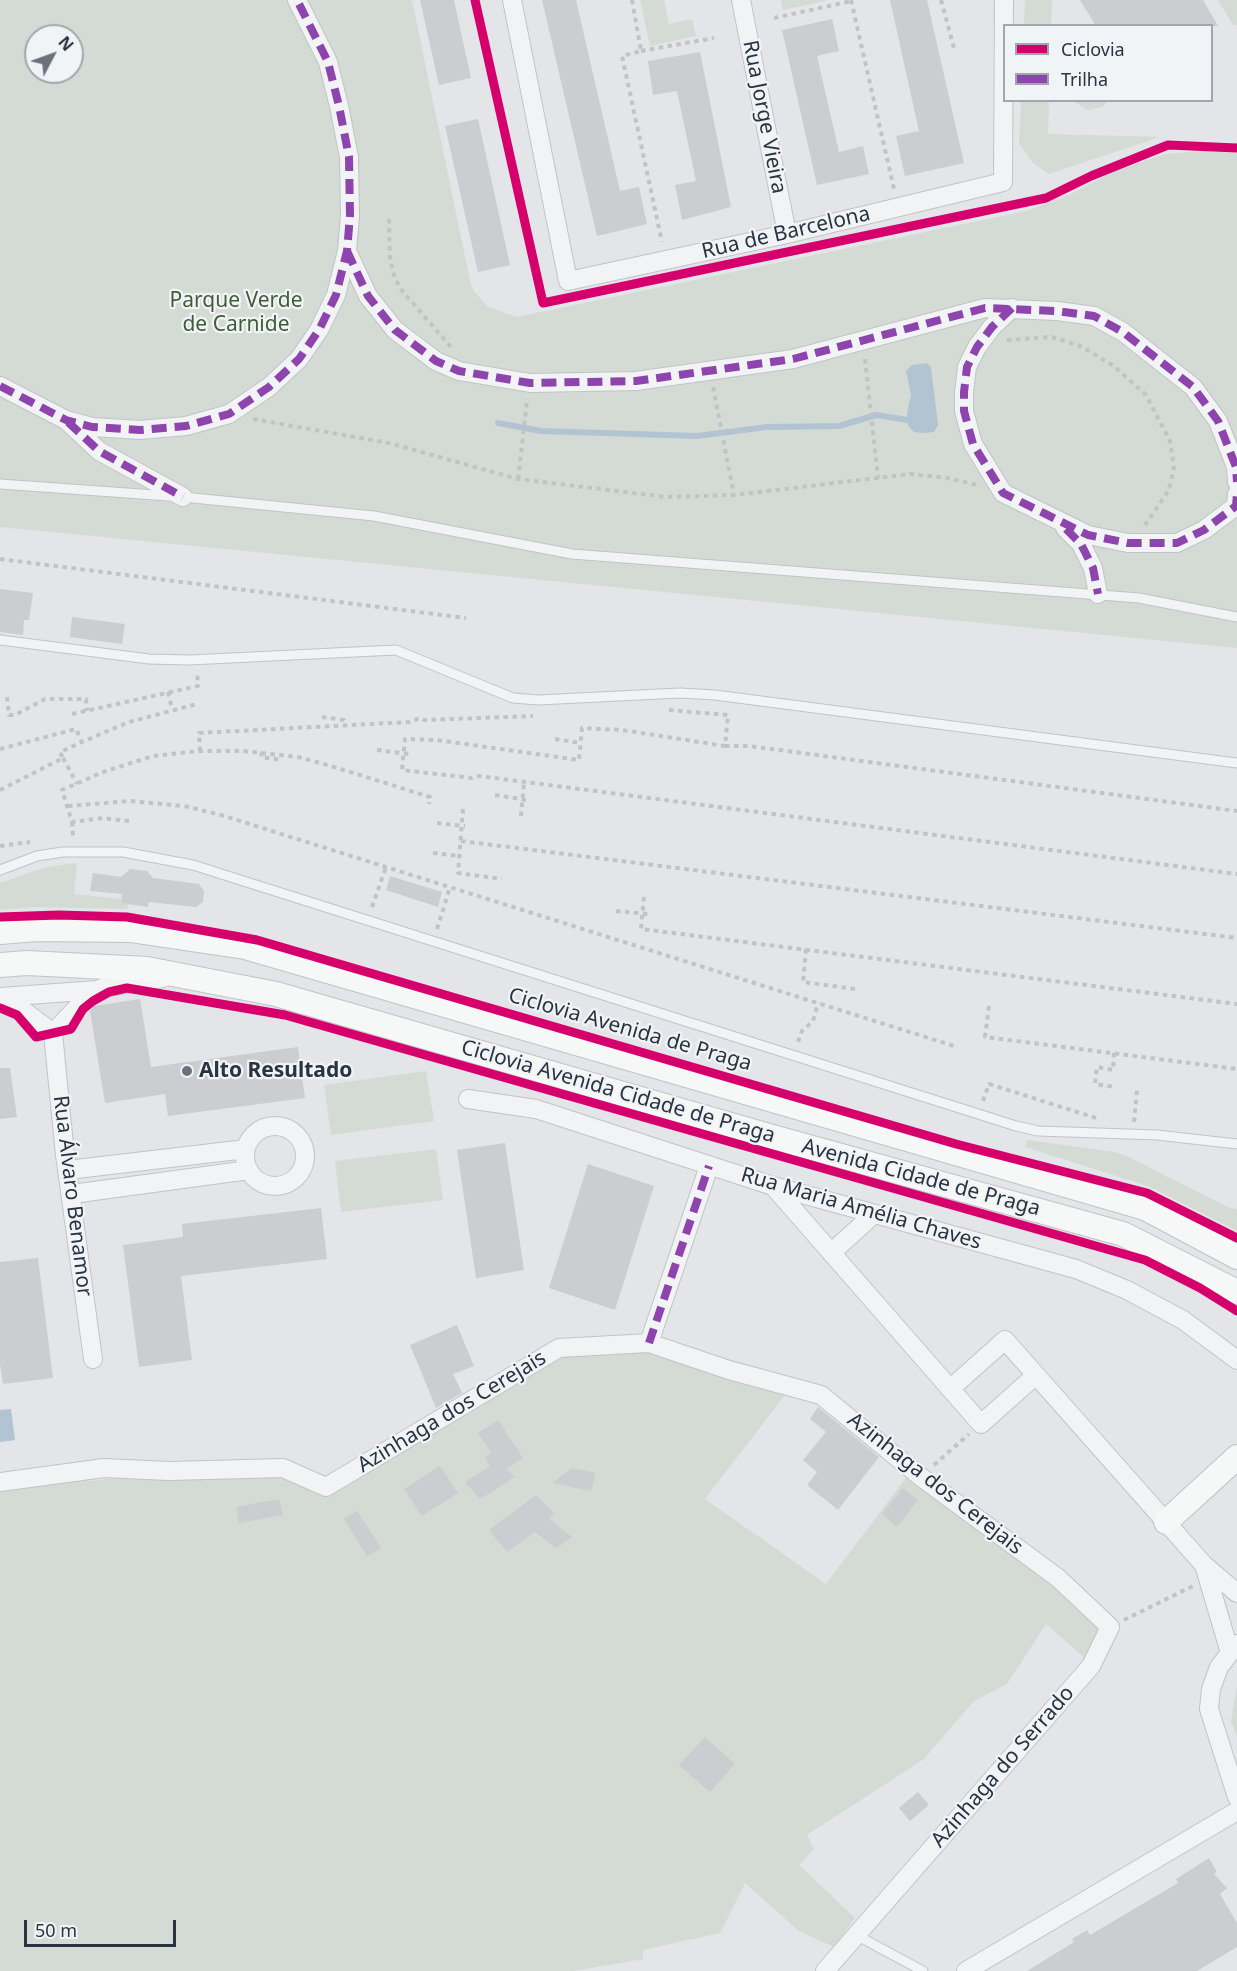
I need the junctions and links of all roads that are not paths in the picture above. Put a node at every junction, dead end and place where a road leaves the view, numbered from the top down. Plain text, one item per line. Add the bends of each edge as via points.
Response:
1 (297, 0) edge
2 (512, 0) edge
3 (741, 0) edge
4 (1005, 0) edge
5 (1005, 24) edge
6 (1004, 102) edge
7 (787, 234) junction
8 (347, 251) junction
9 (1012, 308) junction
10 (0, 386) edge
11 (66, 420) junction
12 (1237, 482) edge
13 (0, 484) edge
14 (183, 497) junction
15 (1237, 502) edge
16 (1062, 524) junction
17 (1098, 594) junction
18 (1237, 617) edge
19 (0, 640) edge
20 (1237, 763) edge
21 (0, 870) edge
22 (0, 932) edge
23 (0, 965) edge
24 (178, 975) junction
25 (102, 988) junction
26 (0, 998) edge
27 (53, 1033) junction
28 (468, 1099) dead end
29 (1237, 1144) edge
30 (246, 1149) junction
31 (709, 1166) junction
32 (68, 1170) junction
33 (249, 1170) junction
34 (773, 1186) junction
35 (72, 1194) junction
36 (874, 1214) junction
37 (831, 1253) junction
38 (1237, 1257) edge
39 (1237, 1292) edge
40 (649, 1343) junction
41 (93, 1359) dead end
42 (1237, 1360) edge
43 (1036, 1376) junction
44 (950, 1389) junction
45 (1237, 1457) edge
46 (0, 1482) edge
47 (1166, 1522) junction
48 (1203, 1565) junction
49 (1237, 1593) edge
50 (1110, 1627) joint
51 (1233, 1649) edge
52 (1237, 1797) edge
53 (1237, 1811) edge
54 (856, 1935) junction
55 (825, 1971) edge
56 (923, 1971) edge
57 (966, 1971) edge

1 - 8 street via 328,62 339,106 349,157
2 - 7 street, Rua de Barcelona via 568,281
3 - 7 street, Rua Jorge Vieira
4 - 5 street, Rua de Barcelona
6 - 7 street, Rua de Barcelona via 1003,182
8 - 9 street via 368,296 395,330 436,361 459,371 530,382 636,381 793,359 985,308
8 - 11 street via 336,295 299,359 269,387 229,414 186,426 140,430 92,427
9 - 12 street via 1094,316 1159,358 1193,387 1218,421 1236,467
9 - 16 street via 977,347 966,375 964,411 976,451 1003,494
10 - 11 street
11 - 14 street via 99,451
13 - 14 lane
14 - 17 lane via 374,516 572,554
15 - 16 street via 1204,530 1177,543 1128,543 1088,535
16 - 17 street via 1081,544
17 - 18 lane
19 - 20 lane via 149,659 396,650 513,698 646,693 715,695
21 - 29 lane via 38,856 63,852 123,852 193,865 1016,1126 1038,1131
22 - 38 main road, Avenida Cidade de Praga via 130,930 245,947 1145,1208
23 - 24 main road, Avenida Cidade de Praga via 147,969
24 - 25 street
24 - 39 main road, Avenida Cidade de Praga via 276,994 1123,1234
25 - 26 street
25 - 27 street via 86,998
26 - 27 street
27 - 32 street, Rua Álvaro Benamor
28 - 31 street, Rua Maria Amélia Chaves via 536,1109
30 - 32 street
30 - 33 street
30 - 33 street via 257,1132 277,1126 296,1134 305,1152 301,1172 285,1184 264,1183
31 - 34 street, Rua Maria Amélia Chaves
31 - 40 street
32 - 35 street, Rua Álvaro Benamor
33 - 35 street
34 - 36 street, Rua Maria Amélia Chaves
34 - 37 street
35 - 41 street, Rua Álvaro Benamor
36 - 37 street
36 - 42 street, Rua Maria Amélia Chaves via 1093,1275 1183,1320
37 - 44 street
40 - 46 street, Azinhaga dos Cerejais via 559,1347 326,1487 283,1468 104,1468
40 - 50 street, Azinhaga dos Cerejais via 821,1395 921,1477 1058,1578
43 - 44 street via 981,1424
43 - 44 street via 1005,1340
43 - 47 street
45 - 47 main road
47 - 48 street
48 - 49 street
48 - 51 street
50 - 54 street, Azinhaga do Serrado via 1091,1665
51 - 52 street via 1215,1678 1209,1709
53 - 57 street
54 - 55 street, Azinhaga do Serrado
54 - 56 lane

